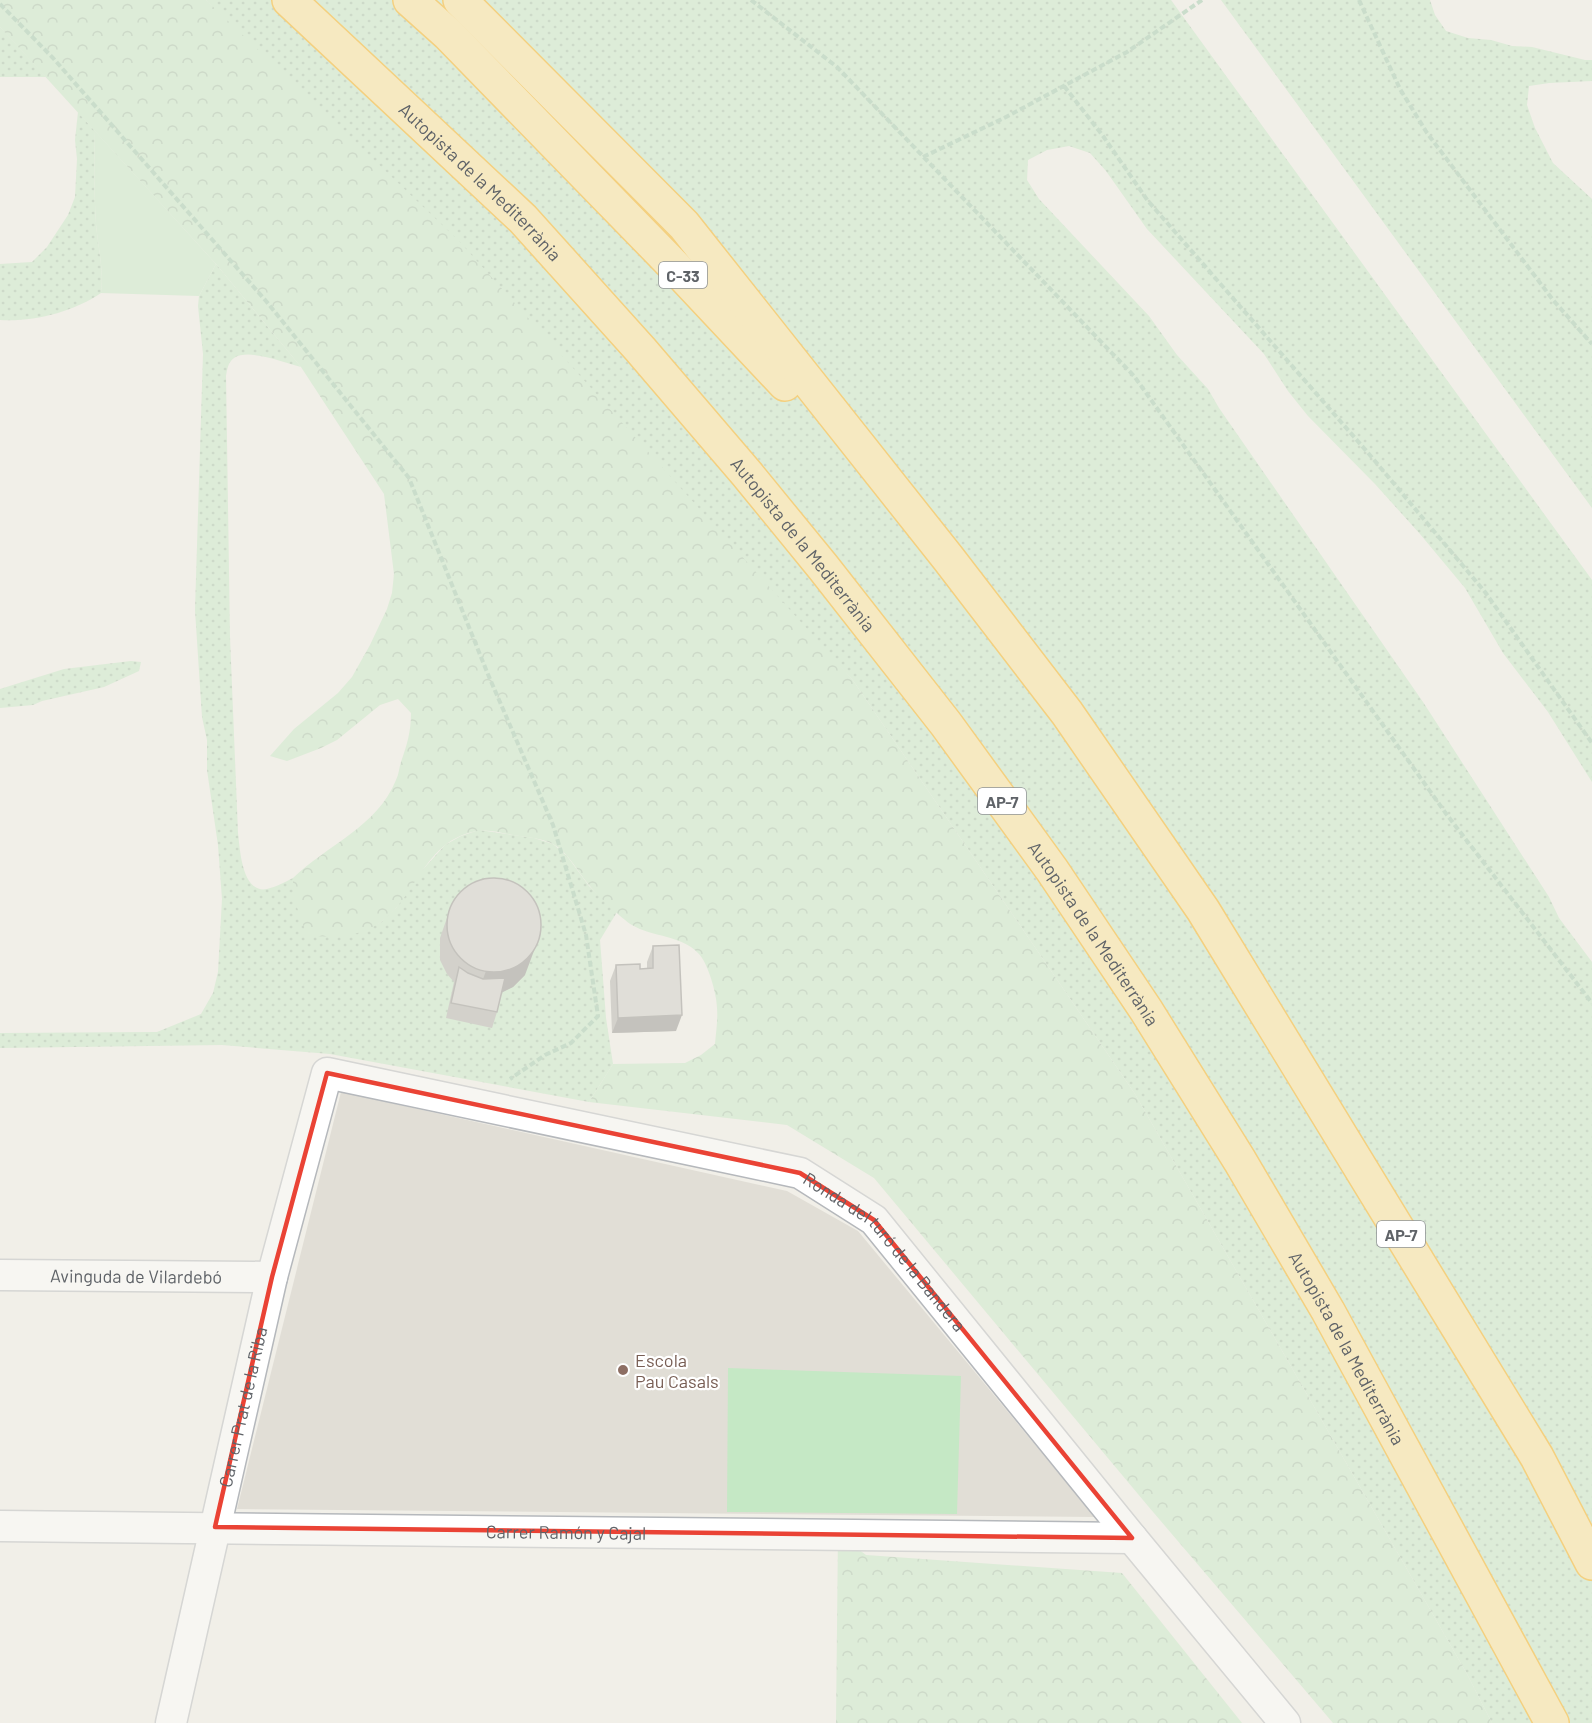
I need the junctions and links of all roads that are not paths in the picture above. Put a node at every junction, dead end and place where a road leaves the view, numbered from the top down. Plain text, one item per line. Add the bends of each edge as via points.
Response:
1 (289, 0) edge
2 (410, 0) edge
3 (460, 0) edge
4 (948, 558) junction
5 (322, 1092) joint
6 (0, 1275) edge
7 (272, 1277) junction
8 (0, 1526) edge
9 (215, 1527) junction
10 (1132, 1538) junction
11 (1592, 1563) edge
12 (171, 1723) edge
13 (1285, 1723) edge
14 (1552, 1723) edge

1 - 14 highway, Autopista de la Mediterrània / AP-7 via 531,227 747,474 953,734 1058,879 1240,1161 1334,1321
2 - 4 highway, C-33 via 448,34 676,268
3 - 4 highway, AP-7 via 684,225
4 - 11 highway, AP-7 via 1067,713 1203,910 1538,1457
5 - 7 street, Carrer Prat de la Riba
5 - 10 street, Ronda del turó de la Bandera via 327,1073 800,1173 874,1220
6 - 7 street, Avinguda de Vilardebó
7 - 9 street, Carrer Prat de la Riba
8 - 9 street, Carrer Ramón y Cajal
9 - 10 street, Carrer Ramón y Cajal
9 - 12 street, Carrer Prat de la Riba
10 - 13 street, Ronda del turó de la Bandera

